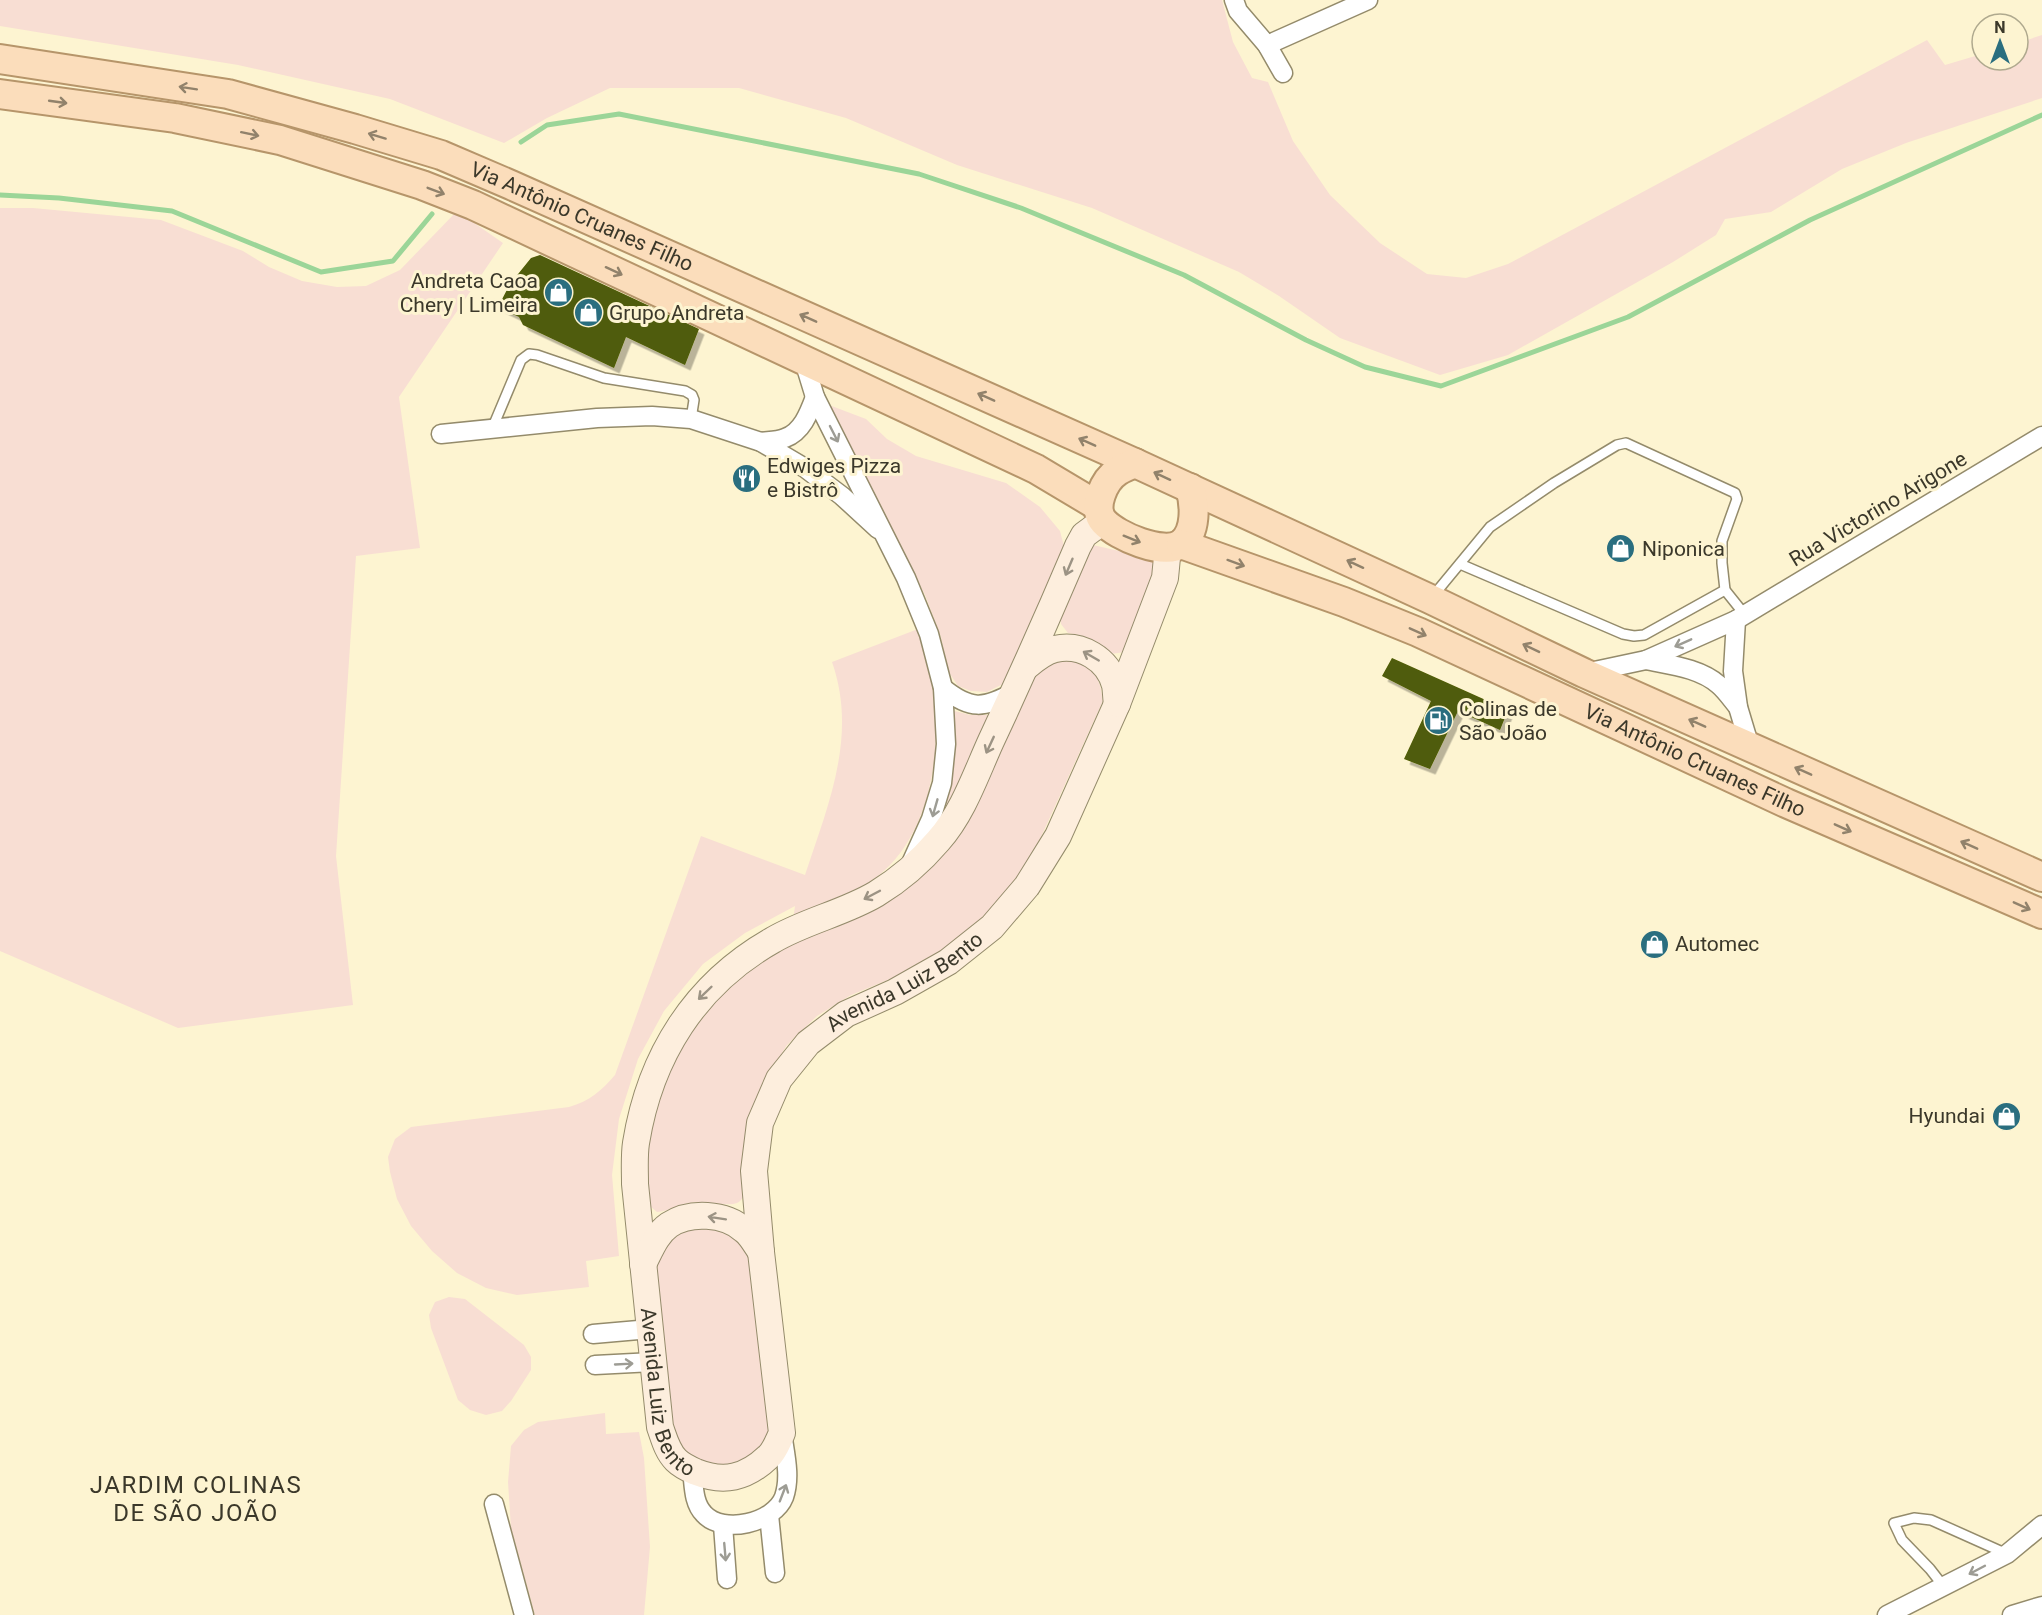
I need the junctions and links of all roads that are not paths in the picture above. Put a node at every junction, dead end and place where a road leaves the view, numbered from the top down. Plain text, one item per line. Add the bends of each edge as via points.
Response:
1 (1234, 0) edge
2 (1368, 0) edge
3 (1267, 45) junction
4 (0, 59) edge
5 (1283, 73) dead end
6 (0, 94) edge
7 (804, 361) junction
8 (815, 397) junction
9 (691, 419) junction
10 (492, 429) junction
11 (441, 434) dead end
12 (2042, 436) edge
13 (761, 442) junction
14 (1135, 463) junction
15 (1190, 488) junction
16 (1100, 514) junction
17 (886, 537) junction
18 (1174, 546) junction
19 (1460, 564) junction
20 (1725, 590) junction
21 (1430, 599) junction
22 (1741, 617) junction
23 (1646, 660) junction
24 (1027, 666) junction
25 (1584, 673) junction
26 (943, 688) junction
27 (1014, 692) junction
28 (1117, 704) junction
29 (1738, 707) junction
30 (1750, 747) junction
31 (908, 871) junction
32 (2042, 877) edge
33 (2042, 914) edge
34 (761, 1252) junction
35 (643, 1264) junction
36 (650, 1329) junction
37 (593, 1334) dead end
38 (653, 1362) junction
39 (595, 1365) dead end
40 (782, 1433) junction
41 (692, 1470) junction
42 (494, 1504) dead end
43 (769, 1515) junction
44 (723, 1525) junction
45 (2042, 1525) edge
46 (2042, 1537) edge
47 (2042, 1544) edge
48 (2007, 1554) junction
49 (775, 1573) dead end
50 (728, 1579) dead end
51 (1944, 1587) junction
52 (2042, 1606) edge
53 (524, 1615) edge
54 (1887, 1615) edge
55 (2012, 1615) edge

1 - 3 street via 1238,11
2 - 3 street
3 - 5 street
14 -> 4 main road, Via Antônio Cruanes Filho via 441,155 228,94
6 -> 7 main road, Via Antônio Cruanes Filho via 175,118 280,140 422,185 473,205
7 - 8 street
7 - 16 main road, Via Antônio Cruanes Filho via 1036,469
8 - 13 street via 799,428 785,438
8 -> 17 street
9 - 10 street via 597,418
9 - 10 lane via 694,400 685,391 604,378 529,354 522,360
9 - 13 street
10 - 11 street
12 - 22 street, Rua Victorino Arigone
13 - 17 street via 842,496
15 -> 14 main road
14 - 16 main road via 1117,472 1104,487
15 - 18 main road via 1194,518 1189,532
21 -> 15 main road, Via Antônio Cruanes Filho
16 -> 18 main road via 1121,535 1143,544
16 -> 24 street, Avenida Luiz Bento via 1078,546
17 - 26 street via 929,634
18 - 28 street, Avenida Luiz Bento
18 -> 33 main road, Via Antônio Cruanes Filho via 1344,602 1418,632 1786,803
19 - 20 lane via 1634,636 1644,635
19 - 20 lane via 1490,527 1509,513 1626,443 1735,494 1737,499 1722,541
19 - 21 lane
20 - 22 lane
25 -> 21 main road, Via Antônio Cruanes Filho
22 -> 23 street, Rua Victorino Arigone
22 - 29 street via 1733,670
23 - 25 street, Rua Victorino Arigone
23 - 29 street via 1701,674 1719,684
24 - 27 street, Avenida Luiz Bento
28 -> 24 street via 1115,684 1106,666 1092,654 1056,648
30 -> 25 main road, Via Antônio Cruanes Filho
26 - 27 street via 957,700 976,706 995,704
26 -> 31 street via 946,744 942,783
27 -> 31 street, Avenida Luiz Bento via 962,805 939,840
28 - 34 street, Avenida Luiz Bento via 1058,837 1027,886 992,927 948,962 846,1014 808,1043 778,1080 760,1123 754,1171
29 - 30 street
32 -> 30 main road, Via Antônio Cruanes Filho
31 -> 35 street, Avenida Luiz Bento via 875,894 773,939 732,967 694,1004 665,1051 651,1083 636,1145 635,1184
34 -> 35 street via 745,1230 727,1219 689,1217 669,1225 654,1242
34 - 40 street, Avenida Luiz Bento
35 - 36 street, Avenida Luiz Bento
36 - 37 street
36 - 38 street, Avenida Luiz Bento
39 -> 38 street
38 - 41 street, Avenida Luiz Bento via 660,1427 666,1445 676,1460
40 - 41 street, Avenida Luiz Bento via 770,1456 734,1478 712,1478
43 -> 40 street via 783,1500 788,1481
41 - 44 street via 695,1498 704,1515
42 - 53 street
43 - 44 street via 747,1524
43 - 49 street
44 -> 50 street
45 - 48 street
46 - 47 street
48 -> 51 street
48 - 51 lane via 1931,1520 1914,1518 1894,1523 1902,1540
51 - 54 street
52 - 55 street

